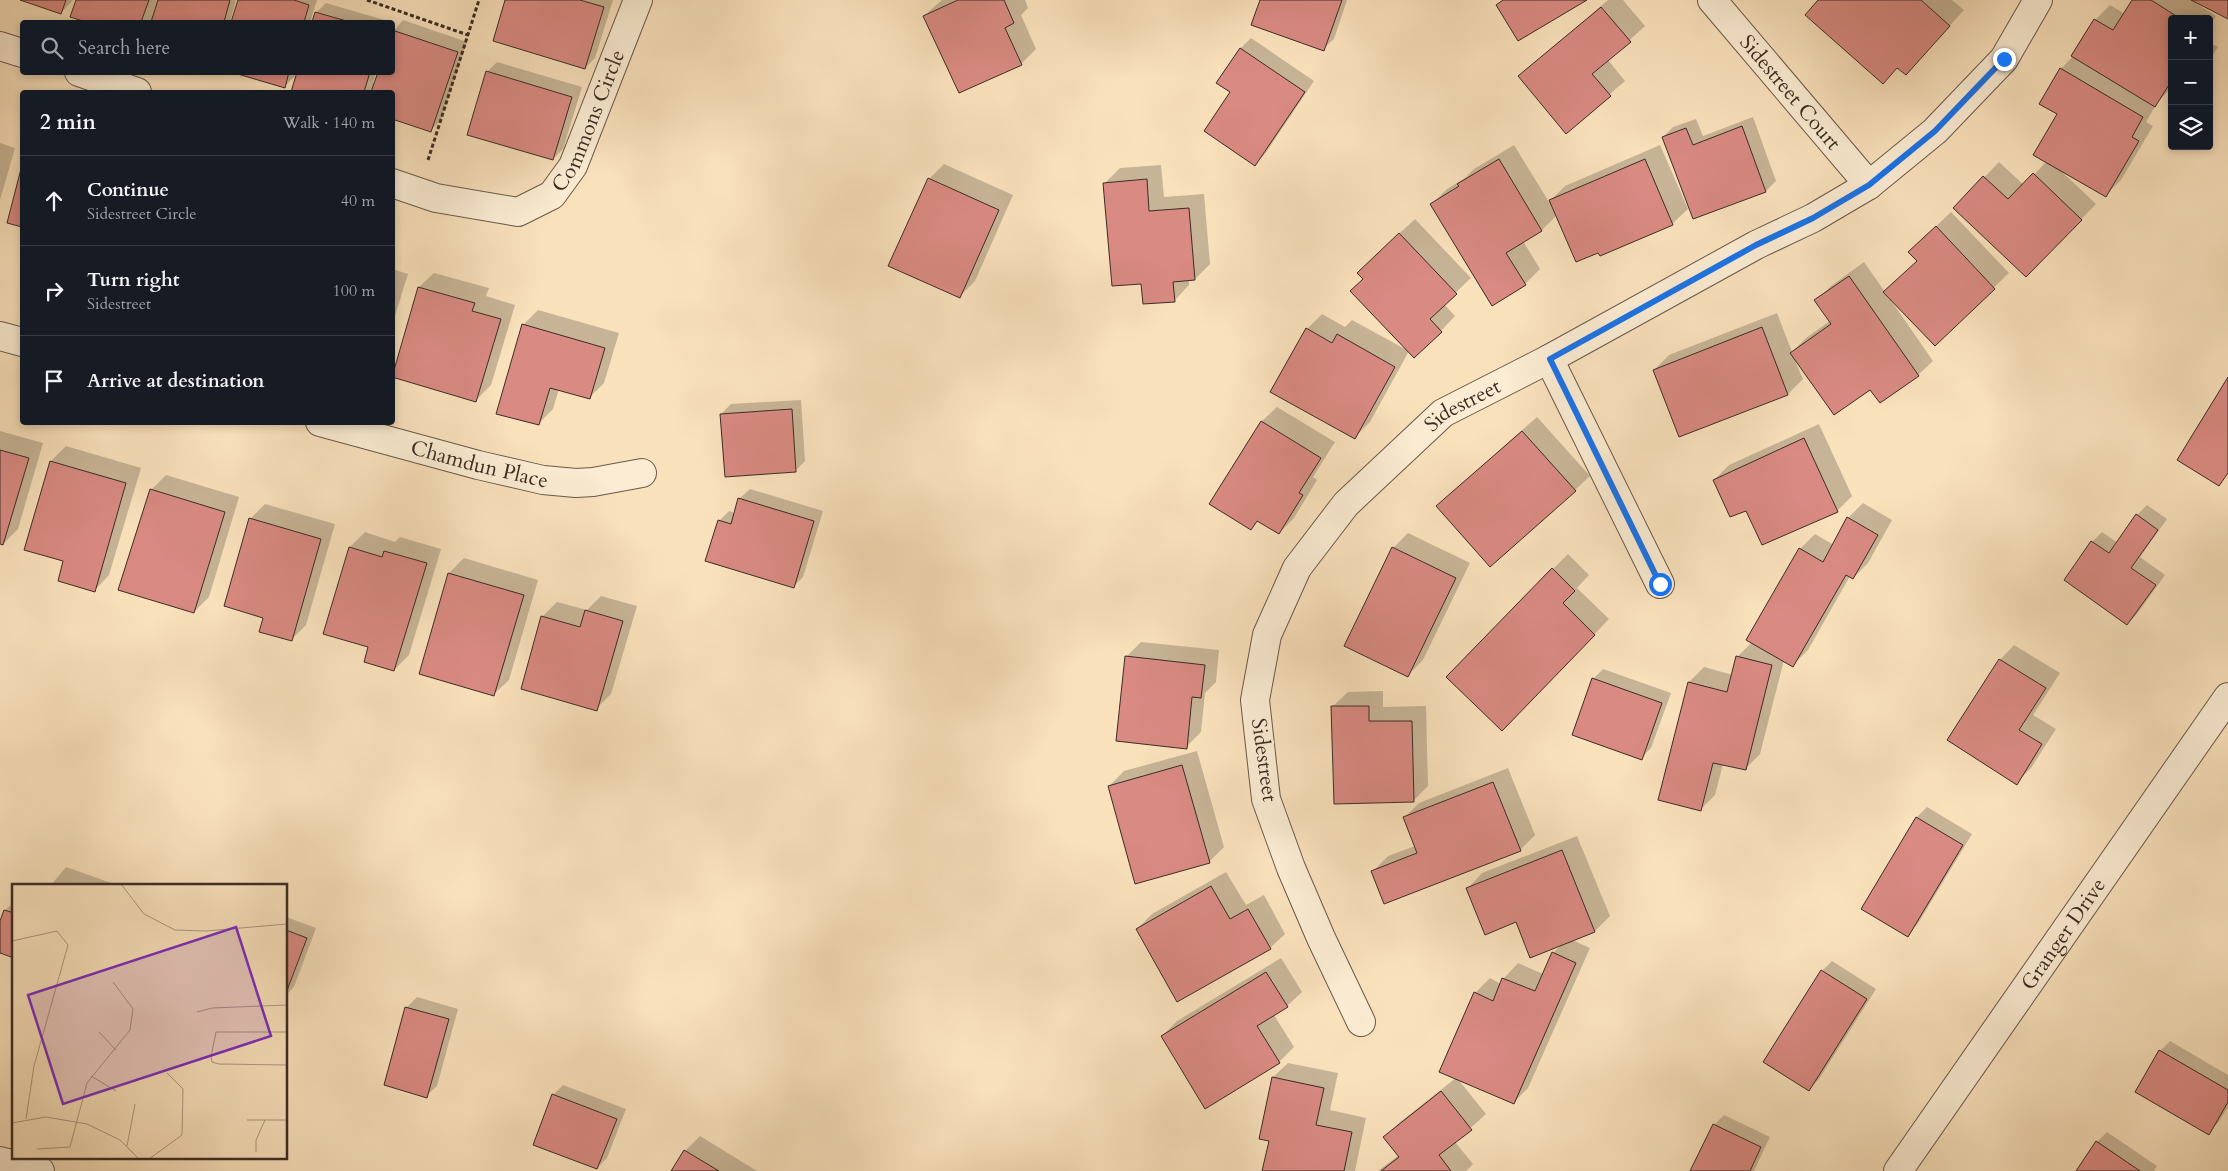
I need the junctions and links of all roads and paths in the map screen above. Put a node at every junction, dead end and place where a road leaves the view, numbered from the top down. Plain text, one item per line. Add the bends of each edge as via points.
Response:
1 (367, 0) edge
2 (479, 0) edge
3 (638, 0) edge
4 (1712, 0) edge
5 (2038, 0) edge
6 (468, 35) junction
7 (0, 46) edge
8 (20, 52) edge
9 (88, 75) edge
10 (131, 90) edge
11 (426, 165) dead end
12 (395, 184) edge
13 (1869, 185) junction
14 (0, 336) edge
15 (20, 341) edge
16 (1550, 359) junction
17 (331, 425) edge
18 (642, 473) dead end
19 (1660, 584) dead end
20 (2228, 697) edge
21 (1361, 1022) dead end
22 (0, 1161) edge
23 (40, 1171) edge
24 (1898, 1171) edge

1 - 6 path
2 - 6 path
3 - 12 street, Commons Circle via 573,166 552,195 518,212 436,198
4 - 13 street, Sidestreet Court
5 - 13 street, Sidestreet via 2004,59 1935,131
6 - 11 path
7 - 8 street
9 - 10 street
13 - 16 street, Sidestreet
14 - 15 street
16 - 19 street
16 - 21 street, Sidestreet via 1443,414 1346,504 1297,568 1267,635 1255,700 1266,798 1306,903
17 - 18 street, Chamdun Place via 543,480 593,482
20 - 24 street, Granger Drive
22 - 23 street

